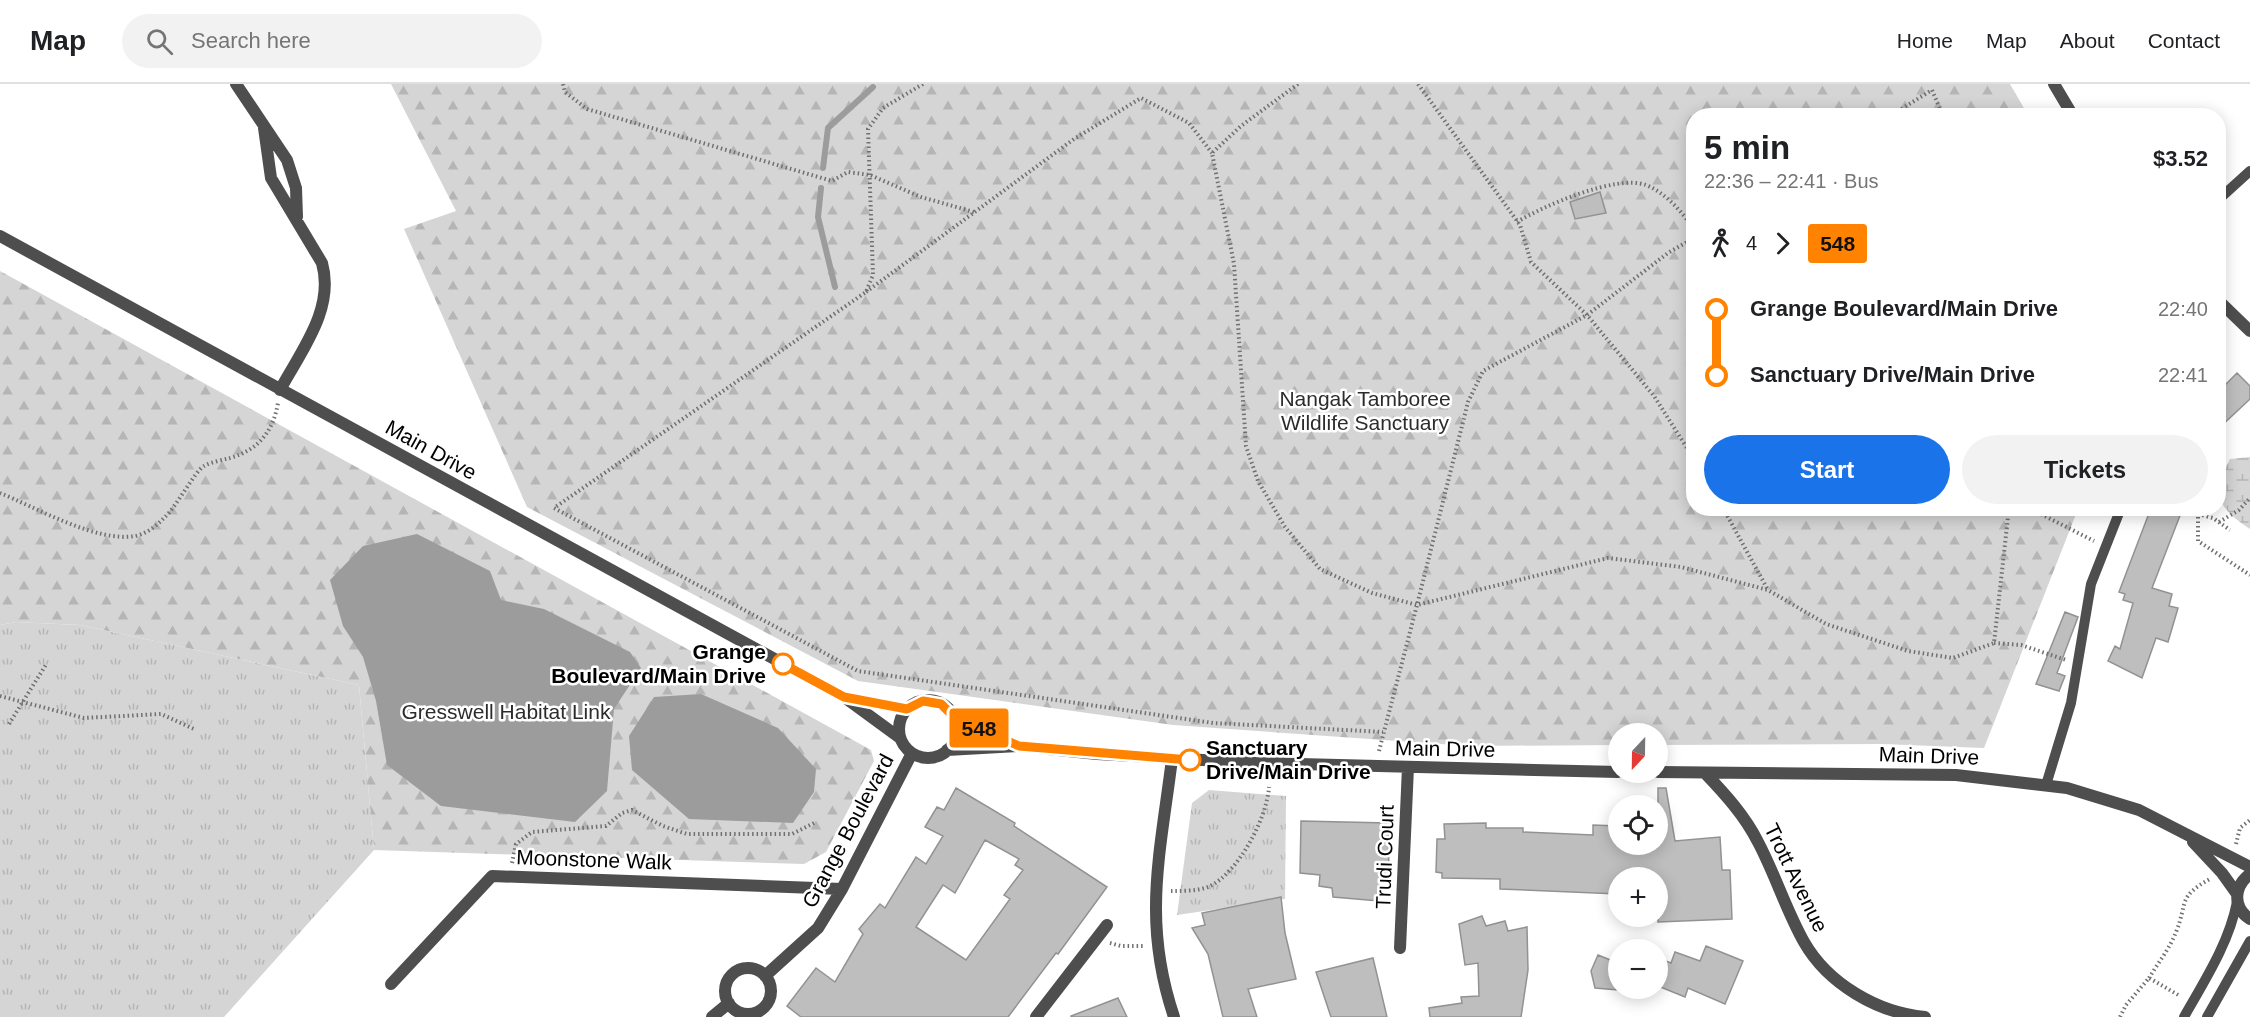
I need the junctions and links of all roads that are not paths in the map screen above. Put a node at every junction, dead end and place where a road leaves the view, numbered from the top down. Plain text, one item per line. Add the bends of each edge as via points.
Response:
1 (236, 84) edge
2 (2054, 84) edge
3 (2068, 108) edge
4 (264, 128) junction
5 (2250, 171) edge
6 (2226, 193) edge
7 (297, 218) junction
8 (0, 236) edge
9 (2226, 308) edge
10 (2250, 331) edge
11 (280, 390) junction
12 (2118, 516) edge
13 (844, 697) junction
14 (907, 709) junction
15 (954, 717) junction
16 (900, 738) junction
17 (1019, 746) junction
18 (947, 750) junction
19 (912, 753) junction
20 (1172, 759) junction
21 (1407, 767) junction
22 (1608, 771) edge
23 (1668, 772) edge
24 (1705, 773) junction
25 (2046, 785) junction
26 (2188, 837) junction
27 (2250, 867) edge
28 (2250, 874) edge
29 (842, 889) junction
30 (2237, 898) junction
31 (2250, 919) edge
32 (1107, 925) dead end
33 (2250, 941) edge
34 (1400, 948) dead end
35 (765, 976) junction
36 (391, 984) dead end
37 (729, 1003) junction
38 (762, 1009) junction
39 (712, 1017) edge
40 (772, 1017) edge
41 (1036, 1017) edge
42 (1174, 1017) edge
43 (1925, 1017) edge
44 (2184, 1017) edge
45 (2207, 1017) edge

1 - 4 street
2 - 3 street
4 - 7 street via 271,178
4 - 7 street via 290,167 296,188
5 - 6 lane
7 - 11 street via 322,263 326,292 315,325
8 - 11 street, Main Drive
9 - 10 street
11 - 13 street, Main Drive
12 - 25 lane via 2088,601 2080,664
13 - 14 street, Main Drive
13 - 16 street, Main Drive
14 - 15 street via 932,701 949,709
14 - 16 street via 899,723
15 - 17 street, Main Drive
15 - 18 street via 956,735
16 - 19 street
17 - 18 street, Main Drive
17 - 20 street, Main Drive
18 - 19 street via 930,758
19 - 29 street, Grange Boulevard
20 - 21 street, Main Drive
20 - 42 street via 1155,890 1156,945
21 - 22 street, Main Drive
21 - 34 street, Trudi Court
23 - 24 street, Main Drive
24 - 25 street, Main Drive via 1956,775
24 - 43 street, Trott Avenue via 1758,840 1805,943 1819,960 1871,1003
25 - 26 street, Main Drive via 2118,802
26 - 27 street, Main Drive
26 - 30 street, Main Drive via 2222,873
28 - 30 street via 2239,886
29 - 35 street, Grange Boulevard via 818,928
29 - 36 street, Moonstone Walk via 492,876
30 - 31 street, Main Drive via 2240,910
30 - 44 lane via 2226,941
32 - 41 street
33 - 45 lane
35 - 37 street via 747,968 733,973 725,988
35 - 38 street via 771,990
37 - 38 street via 739,1012
37 - 39 street
38 - 40 street

